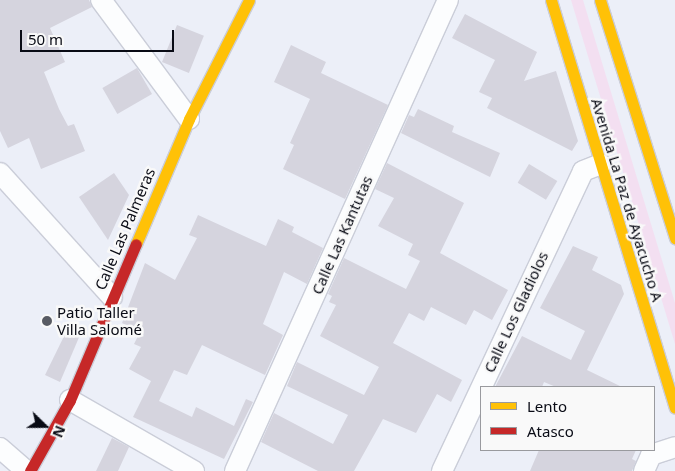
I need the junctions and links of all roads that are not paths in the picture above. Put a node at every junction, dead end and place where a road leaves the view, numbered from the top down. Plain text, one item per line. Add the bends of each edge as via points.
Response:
1 (101, 0) edge
2 (249, 0) edge
3 (448, 0) edge
4 (552, 0) edge
5 (600, 0) edge
6 (189, 119) junction
7 (601, 164) junction
8 (0, 173) edge
9 (675, 238) edge
10 (112, 297) junction
11 (482, 386) edge
12 (480, 390) edge
13 (70, 400) junction
14 (675, 408) edge
15 (675, 447) edge
16 (0, 448) edge
17 (26, 471) edge
18 (30, 471) edge
19 (194, 471) edge
20 (235, 471) edge
21 (442, 471) edge
22 (644, 471) edge

1 - 6 street
2 - 6 main road, Calle Las Palmeras
3 - 20 street, Calle Las Kantutas
4 - 7 main road, Avenida La Paz de Ayacucho A
5 - 9 main road
6 - 10 main road, Calle Las Palmeras
7 - 11 street, Calle Los Gladiolos via 583,171
7 - 14 main road, Avenida La Paz de Ayacucho A
8 - 10 street
10 - 13 main road, Calle Las Palmeras
12 - 21 street, Calle Los Gladiolos
13 - 18 main road, Calle Las Palmeras
13 - 19 street
15 - 22 street via 651,455
16 - 17 street

